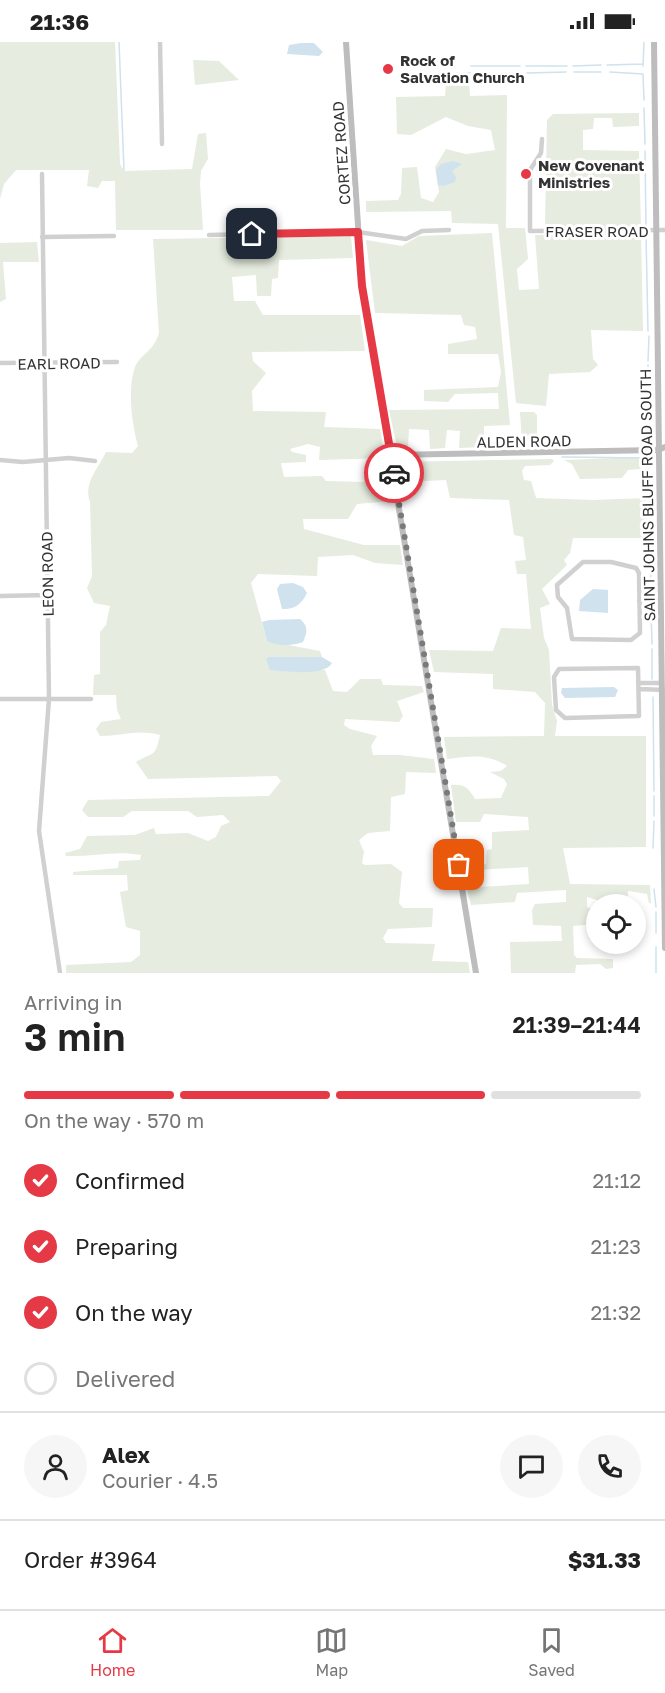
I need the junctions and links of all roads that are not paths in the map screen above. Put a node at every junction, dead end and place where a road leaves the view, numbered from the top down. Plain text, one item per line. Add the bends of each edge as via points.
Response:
1 (160, 42) edge
2 (346, 42) edge
3 (654, 42) edge
4 (542, 139) dead end
5 (162, 144) dead end
6 (42, 174) dead end
7 (449, 230) dead end
8 (665, 230) edge
9 (655, 231) junction
10 (358, 232) junction
11 (209, 235) dead end
12 (114, 236) dead end
13 (42, 237) junction
14 (117, 362) dead end
15 (0, 363) edge
16 (44, 363) junction
17 (663, 450) edge
18 (391, 455) junction
19 (0, 460) edge
20 (46, 460) junction
21 (95, 461) dead end
22 (48, 595) junction
23 (0, 596) edge
24 (639, 601) junction
25 (660, 601) junction
26 (638, 686) junction
27 (663, 688) edge
28 (0, 699) edge
29 (49, 699) junction
30 (91, 699) dead end
31 (665, 879) edge
32 (665, 948) edge
33 (60, 973) edge
34 (476, 973) edge

1 - 5 street
2 - 10 street, CORTEZ ROAD
3 - 9 street, SAINT JOHNS BLUFF ROAD SOUTH
4 - 9 street, FRASER ROAD via 541,153 530,170 530,231
6 - 13 street, LEON ROAD
7 - 10 street via 422,231 406,239
8 - 9 street, FRASER ROAD
9 - 17 street, SAINT JOHNS BLUFF ROAD SOUTH
10 - 11 street
10 - 18 street, CORTEZ ROAD via 362,286
12 - 13 street
13 - 16 street, LEON ROAD
14 - 16 street, EARL ROAD
15 - 16 street, EARL ROAD
16 - 20 street, LEON ROAD
17 - 18 street, ALDEN ROAD
17 - 25 street, SAINT JOHNS BLUFF ROAD SOUTH
18 - 34 street, CORTEZ ROAD
19 - 20 street
20 - 21 street
20 - 22 street, LEON ROAD
22 - 23 street
22 - 29 street, LEON ROAD
24 - 24 street via 637,637 577,640 569,634 567,608 558,597 556,585 583,562 632,565 639,573
24 - 25 street
25 - 27 street, SAINT JOHNS BLUFF ROAD SOUTH
26 - 26 street via 638,668 559,669 554,677 556,710 565,718 639,716
26 - 27 street
27 - 31 street, SAINT JOHNS BLUFF ROAD SOUTH
28 - 29 street
29 - 30 street
29 - 33 street, LEON ROAD via 39,831
31 - 32 street, SAINT JOHNS BLUFF ROAD SOUTH

